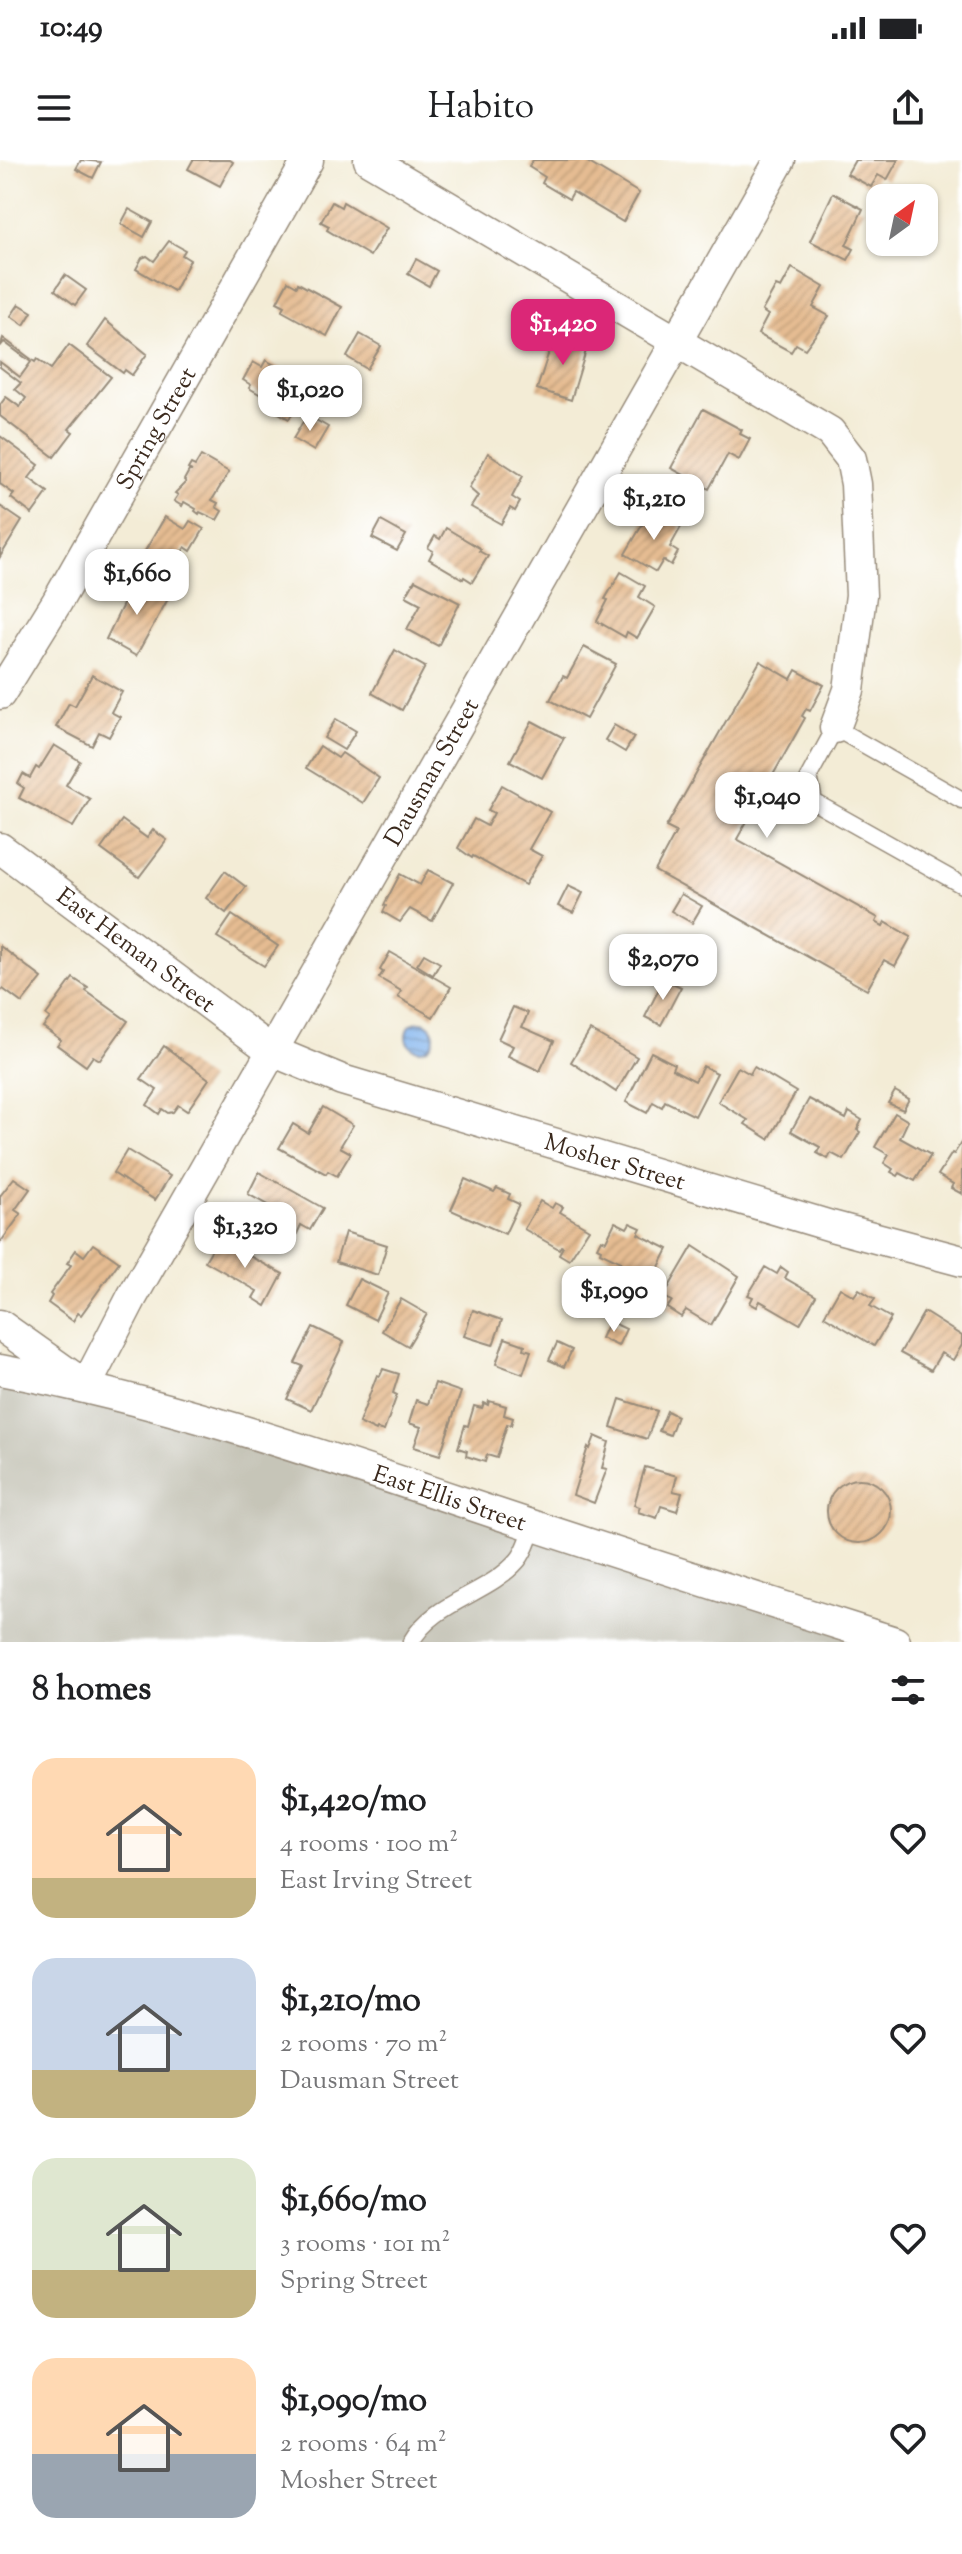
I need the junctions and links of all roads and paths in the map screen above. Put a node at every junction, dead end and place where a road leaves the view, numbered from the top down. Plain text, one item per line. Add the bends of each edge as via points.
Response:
1 (308, 160) edge
2 (369, 160) edge
3 (780, 160) edge
4 (677, 340) junction
5 (0, 694) edge
6 (835, 728) junction
7 (962, 800) edge
8 (0, 848) edge
9 (962, 885) edge
10 (272, 1051) junction
11 (962, 1261) edge
12 (0, 1325) edge
13 (0, 1370) edge
14 (86, 1386) junction
15 (534, 1526) junction
16 (411, 1642) edge
17 (895, 1642) edge

1 - 5 street, Spring Street
2 - 4 street
3 - 4 street, Dausman Street
4 - 6 street via 830,432 851,459 861,595 849,690
4 - 10 street, Dausman Street
6 - 7 lane
6 - 9 lane via 809,776 814,802
8 - 10 street, East Heman Street
10 - 11 street, Mosher Street via 342,1080
10 - 14 street, Dausman Street
12 - 14 street
13 - 14 street, East Ellis Street
14 - 15 street, East Ellis Street via 277,1440
15 - 16 lane via 520,1558 496,1580 425,1621
15 - 17 street, East Ellis Street

